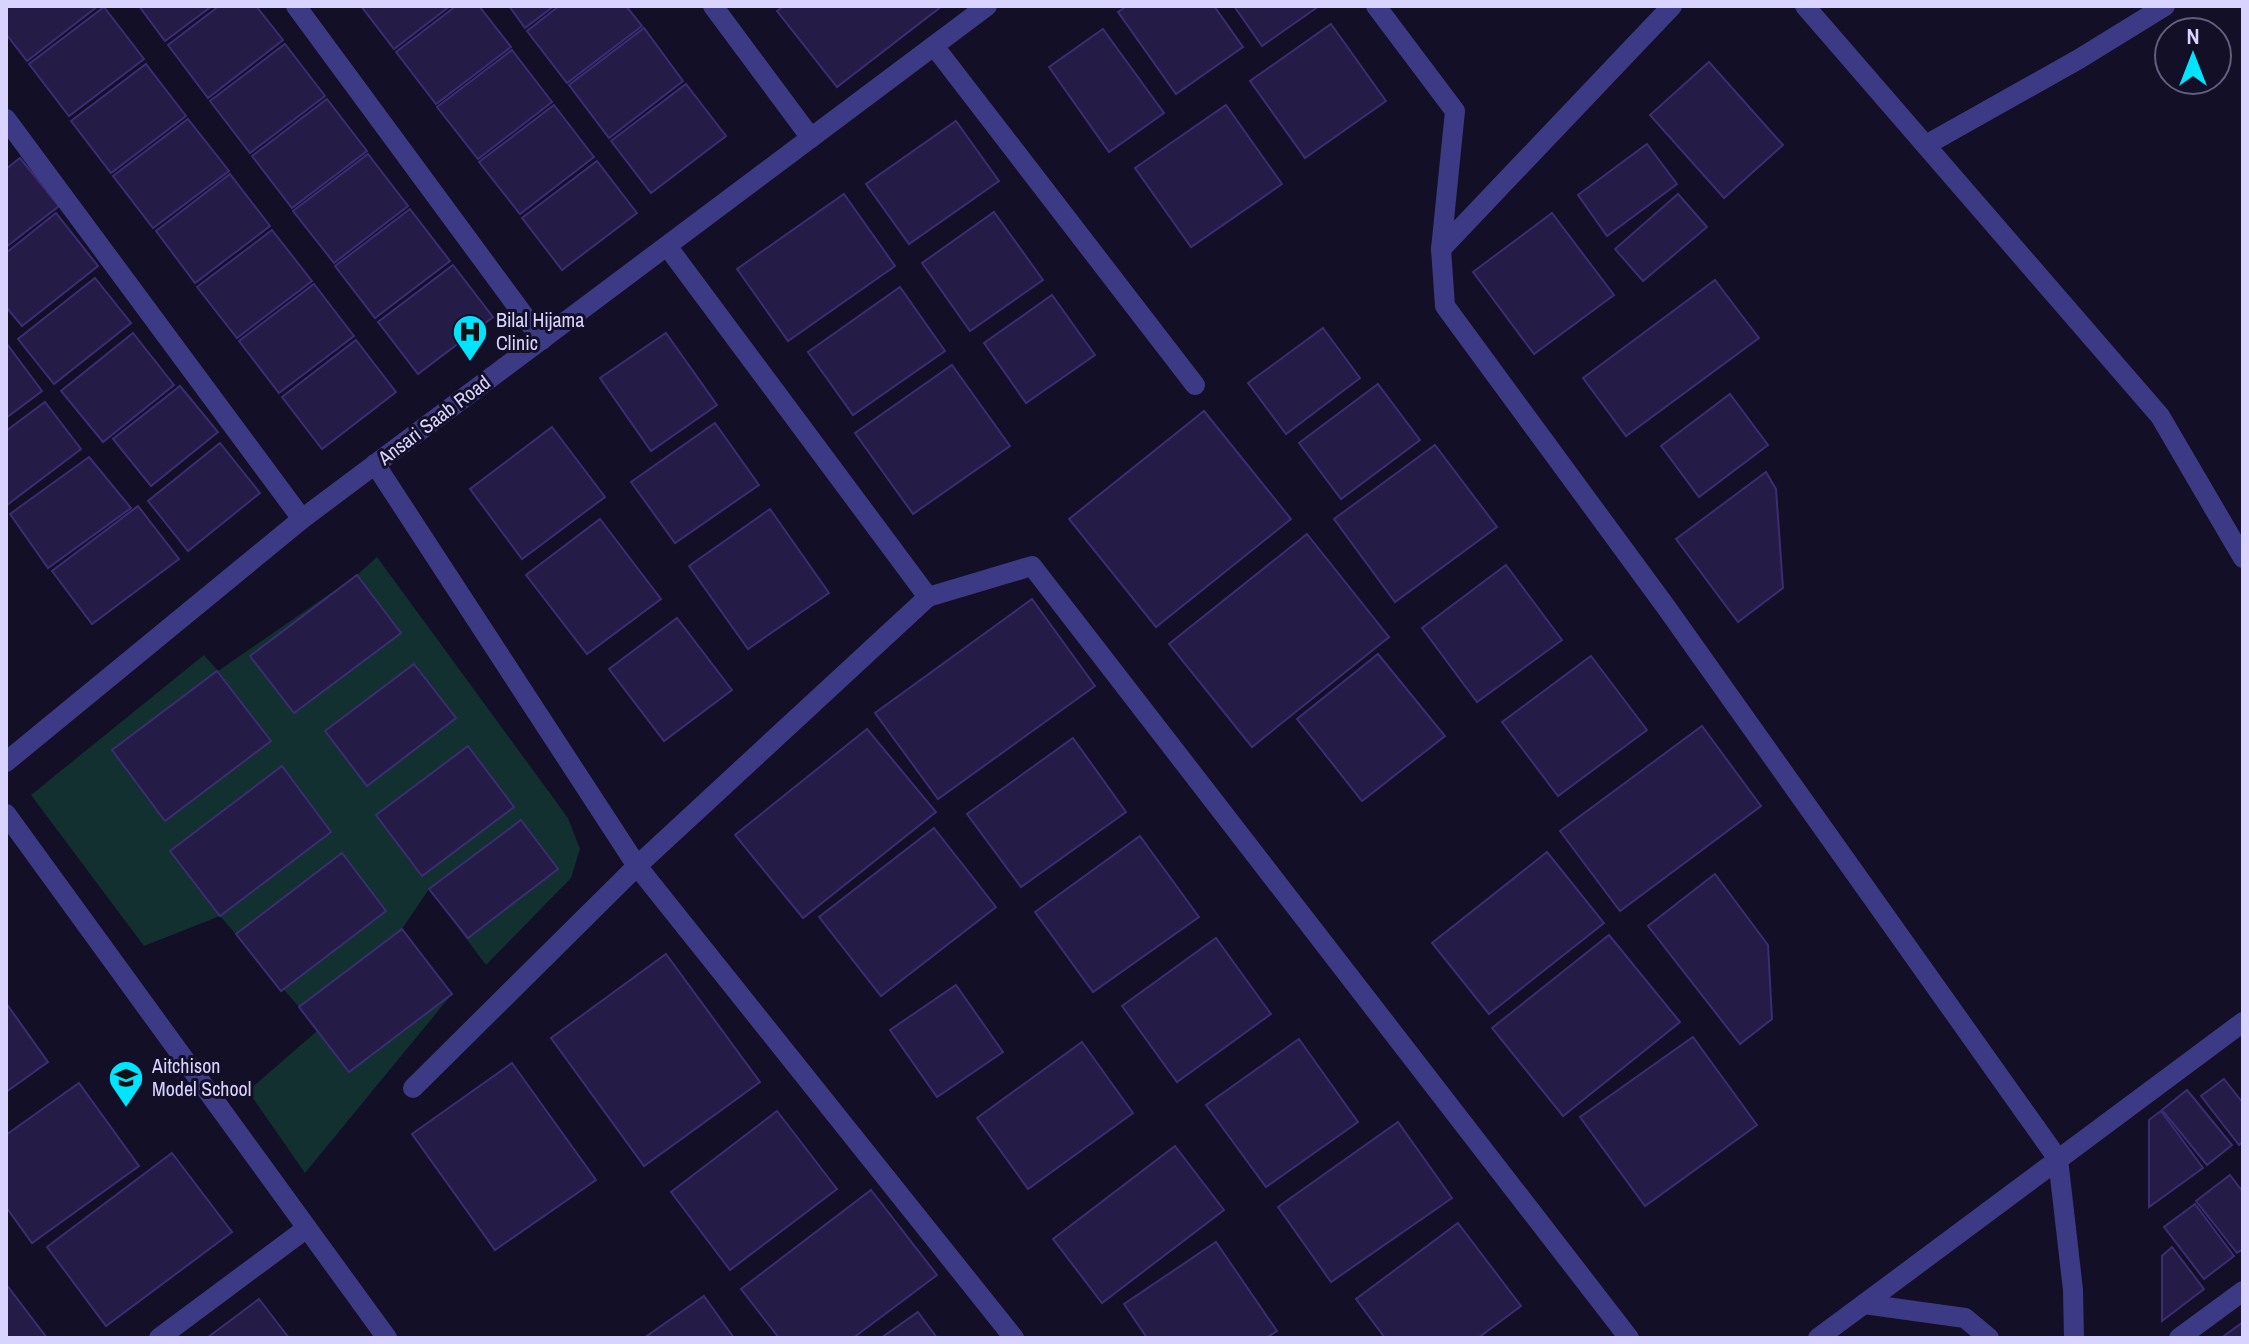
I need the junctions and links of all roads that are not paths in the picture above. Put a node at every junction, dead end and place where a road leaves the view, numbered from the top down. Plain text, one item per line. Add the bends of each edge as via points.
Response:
1 (296, 6) edge
2 (713, 6) edge
3 (987, 6) edge
4 (1376, 6) edge
5 (1672, 6) edge
6 (1805, 6) edge
7 (2165, 6) edge
8 (934, 46) junction
9 (6, 119) edge
10 (811, 138) junction
11 (1926, 145) junction
12 (667, 246) junction
13 (1441, 249) junction
14 (542, 340) junction
15 (1195, 385) dead end
16 (375, 464) junction
17 (302, 519) junction
18 (2243, 558) edge
19 (928, 597) junction
20 (6, 762) edge
21 (6, 814) edge
22 (637, 866) junction
23 (2243, 1022) edge
24 (413, 1088) dead end
25 (2058, 1159) junction
26 (307, 1228) junction
27 (2243, 1291) edge
28 (1856, 1310) junction
29 (159, 1338) edge
30 (387, 1338) edge
31 (1014, 1338) edge
32 (1629, 1338) edge
33 (1818, 1338) edge
34 (1849, 1338) edge
35 (1989, 1338) edge
36 (2074, 1338) edge
37 (2179, 1338) edge

1 - 14 street
2 - 10 street
3 - 8 street, Ansari Saab Road
4 - 13 street via 1455,111
5 - 13 street
6 - 11 street
7 - 11 street
8 - 10 street, Ansari Saab Road
8 - 15 street
9 - 17 street
10 - 12 street, Ansari Saab Road
11 - 18 street via 2160,416
12 - 14 street, Ansari Saab Road
12 - 19 street
13 - 25 street via 1445,306
14 - 16 street, Ansari Saab Road
16 - 17 street, Ansari Saab Road
16 - 22 street
17 - 20 street, Ansari Saab Road
19 - 22 street
19 - 32 street via 1032,566
21 - 26 street
22 - 24 street
22 - 31 street
23 - 25 street
25 - 28 street
25 - 36 street
26 - 29 street
26 - 30 street
27 - 37 street
28 - 33 street
28 - 34 street
28 - 35 street via 1965,1318

